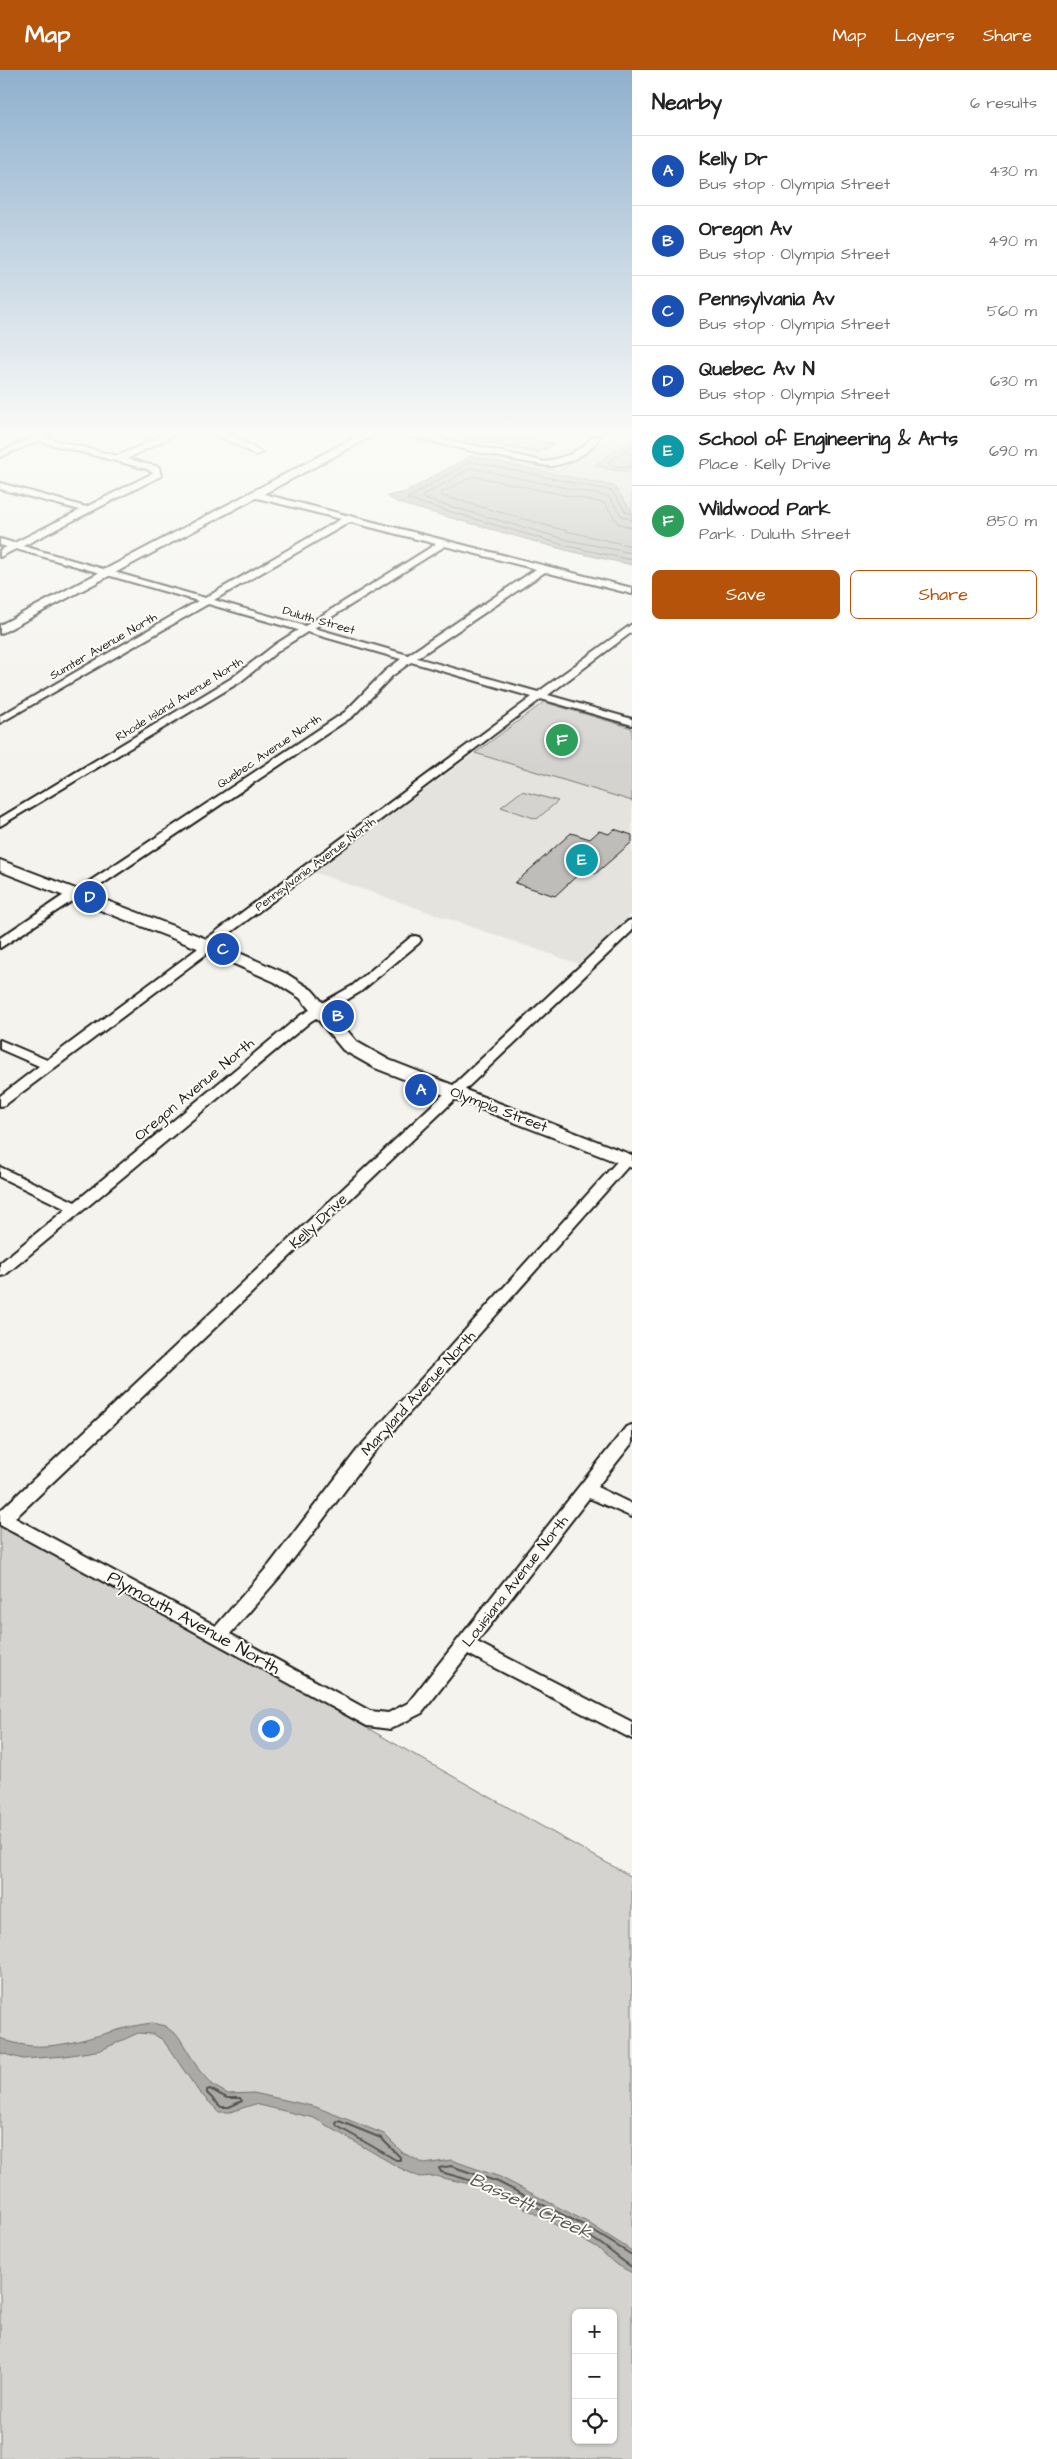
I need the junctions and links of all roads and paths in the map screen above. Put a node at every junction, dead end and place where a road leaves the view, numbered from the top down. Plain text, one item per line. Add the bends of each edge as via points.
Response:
1 (7, 544) edge
2 (20, 544) edge
3 (163, 544) edge
4 (304, 544) edge
5 (442, 544) edge
6 (450, 544) edge
7 (15, 547) junction
8 (0, 554) edge
9 (544, 568) junction
10 (108, 574) junction
11 (632, 591) edge
12 (205, 601) junction
13 (632, 627) edge
14 (305, 629) junction
15 (0, 630) edge
16 (410, 659) junction
17 (540, 696) junction
18 (0, 720) edge
19 (632, 722) edge
20 (0, 823) edge
21 (0, 865) edge
22 (79, 894) junction
23 (632, 924) edge
24 (626, 936) edge
25 (415, 940) dead end
26 (0, 944) edge
27 (206, 945) junction
28 (319, 1010) junction
29 (0, 1044) edge
30 (49, 1066) junction
31 (454, 1092) junction
32 (0, 1102) edge
33 (629, 1161) edge
34 (0, 1171) edge
35 (76, 1208) junction
36 (0, 1271) edge
37 (632, 1431) edge
38 (586, 1489) junction
39 (632, 1510) edge
40 (2, 1518) edge
41 (219, 1635) junction
42 (466, 1645) junction
43 (390, 1721) joint
44 (632, 1731) edge

1 - 7 street, Duluth Street
2 - 7 street
3 - 10 main road
4 - 12 street, Sumter Avenue North
5 - 14 street, Rhode Island Avenue North
6 - 9 street
7 - 8 street
7 - 10 street, Duluth Street
9 - 11 street
9 - 16 street, Quebec Avenue North
10 - 12 street, Duluth Street
10 - 15 main road
12 - 14 street, Duluth Street
12 - 18 street, Sumter Avenue North
13 - 17 street, Pennsylvania Avenue North
14 - 16 street, Duluth Street
14 - 20 street, Rhode Island Avenue North via 236,680
16 - 17 street, Duluth Street
16 - 22 street, Quebec Avenue North via 385,677 349,714
17 - 19 street, Duluth Street
17 - 27 street, Pennsylvania Avenue North
21 - 22 main road, Olympia Street
22 - 26 street, Quebec Avenue North via 68,898
22 - 27 main road, Olympia Street
23 - 24 street, Kelly Drive
24 - 31 street, Kelly Drive
25 - 28 street, Oregon Avenue North via 356,989
27 - 28 main road, Olympia Street via 295,986
27 - 30 street, Pennsylvania Avenue North
28 - 31 main road, Olympia Street via 350,1046 364,1055
28 - 35 street, Oregon Avenue North
29 - 30 street
30 - 32 street, Pennsylvania Avenue North
31 - 33 main road, Olympia Street
31 - 40 street, Kelly Drive
33 - 41 street, Maryland Avenue North via 364,1453 276,1569
34 - 35 street
35 - 36 street, Oregon Avenue North
37 - 38 street, Louisiana Avenue North
38 - 39 street
38 - 42 street, Louisiana Avenue North
40 - 41 street, Plymouth Avenue North
41 - 43 street, Plymouth Avenue North via 367,1718
42 - 43 street, Louisiana Avenue North via 415,1708
42 - 44 street

